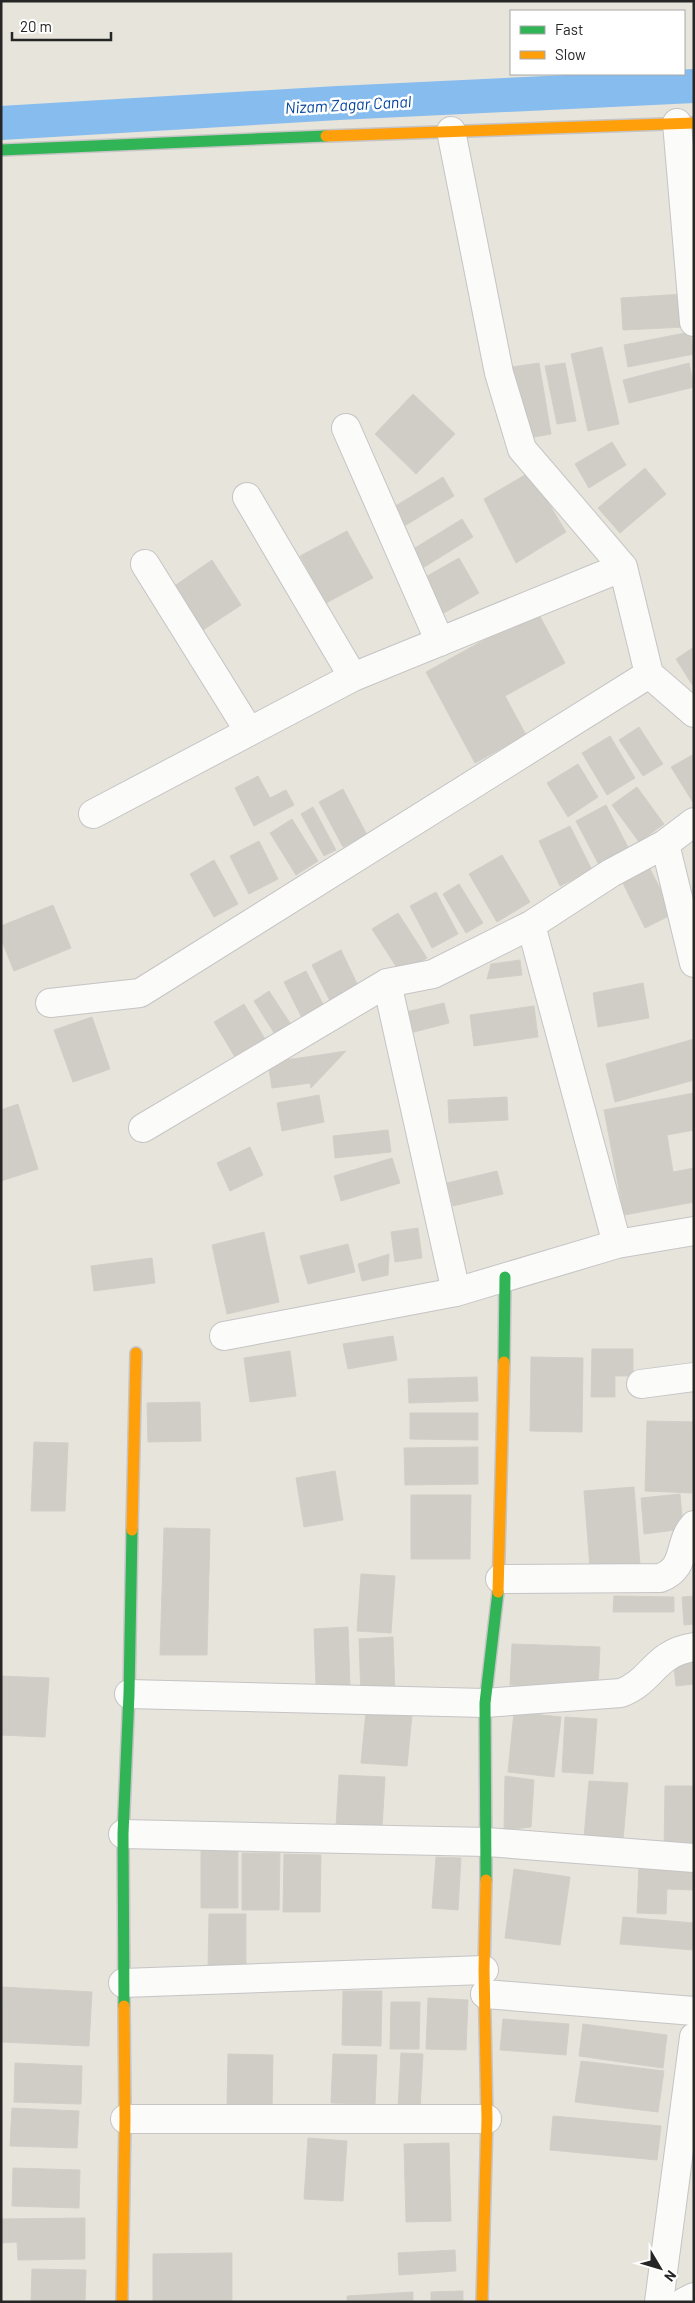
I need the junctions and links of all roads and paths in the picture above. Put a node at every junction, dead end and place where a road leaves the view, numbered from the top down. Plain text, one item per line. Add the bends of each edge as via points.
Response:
1 (685, 123) edge
2 (450, 131) junction
3 (1, 150) edge
4 (694, 322) edge
5 (346, 428) dead end
6 (247, 497) dead end
7 (145, 564) dead end
8 (623, 567) junction
9 (440, 642) junction
10 (649, 674) junction
11 (353, 677) junction
12 (694, 713) edge
13 (249, 731) junction
14 (93, 814) dead end
15 (694, 822) edge
16 (665, 844) junction
17 (531, 925) junction
18 (694, 964) edge
19 (387, 983) junction
20 (50, 1003) dead end
21 (143, 1128) dead end
22 (694, 1231) edge
23 (617, 1244) junction
24 (505, 1277) junction
25 (456, 1292) junction
26 (224, 1336) dead end
27 (136, 1353) dead end
28 (694, 1378) edge
29 (641, 1384) dead end
30 (694, 1525) edge
31 (500, 1579) junction
32 (694, 1647) edge
33 (129, 1694) junction
34 (485, 1703) junction
35 (123, 1834) junction
36 (487, 1842) junction
37 (694, 1858) edge
38 (485, 1982) junction
39 (123, 1983) junction
40 (694, 2011) edge
41 (694, 2037) edge
42 (125, 2118) junction
43 (487, 2119) junction
44 (686, 2150) edge
45 (694, 2297) edge
46 (122, 2302) edge
47 (482, 2302) edge
48 (659, 2302) edge
49 (684, 2302) edge

1 - 2 street
1 - 4 street
2 - 3 street
2 - 8 street via 499,373 522,449
5 - 9 street
6 - 11 street
7 - 13 street
8 - 9 street
8 - 10 street
9 - 11 street
10 - 12 street
10 - 20 street via 140,993
11 - 13 street
13 - 14 street
15 - 16 street
16 - 17 street via 611,873
16 - 18 street
17 - 19 street via 433,974
17 - 23 street
19 - 21 street
19 - 25 street
22 - 23 street
23 - 24 street
24 - 25 street
24 - 31 street
25 - 26 street
27 - 33 street
28 - 29 street
30 - 31 street via 685,1541 680,1563 670,1575 660,1578
31 - 34 street
32 - 34 street via 673,1652 631,1689 621,1692
33 - 34 street
33 - 35 street
34 - 36 street
35 - 36 street
35 - 39 street
36 - 37 street
36 - 38 street
38 - 39 street
38 - 40 street
38 - 43 street
39 - 42 street
41 - 44 street
42 - 43 street
42 - 46 street
43 - 47 street
44 - 48 street
45 - 49 street

